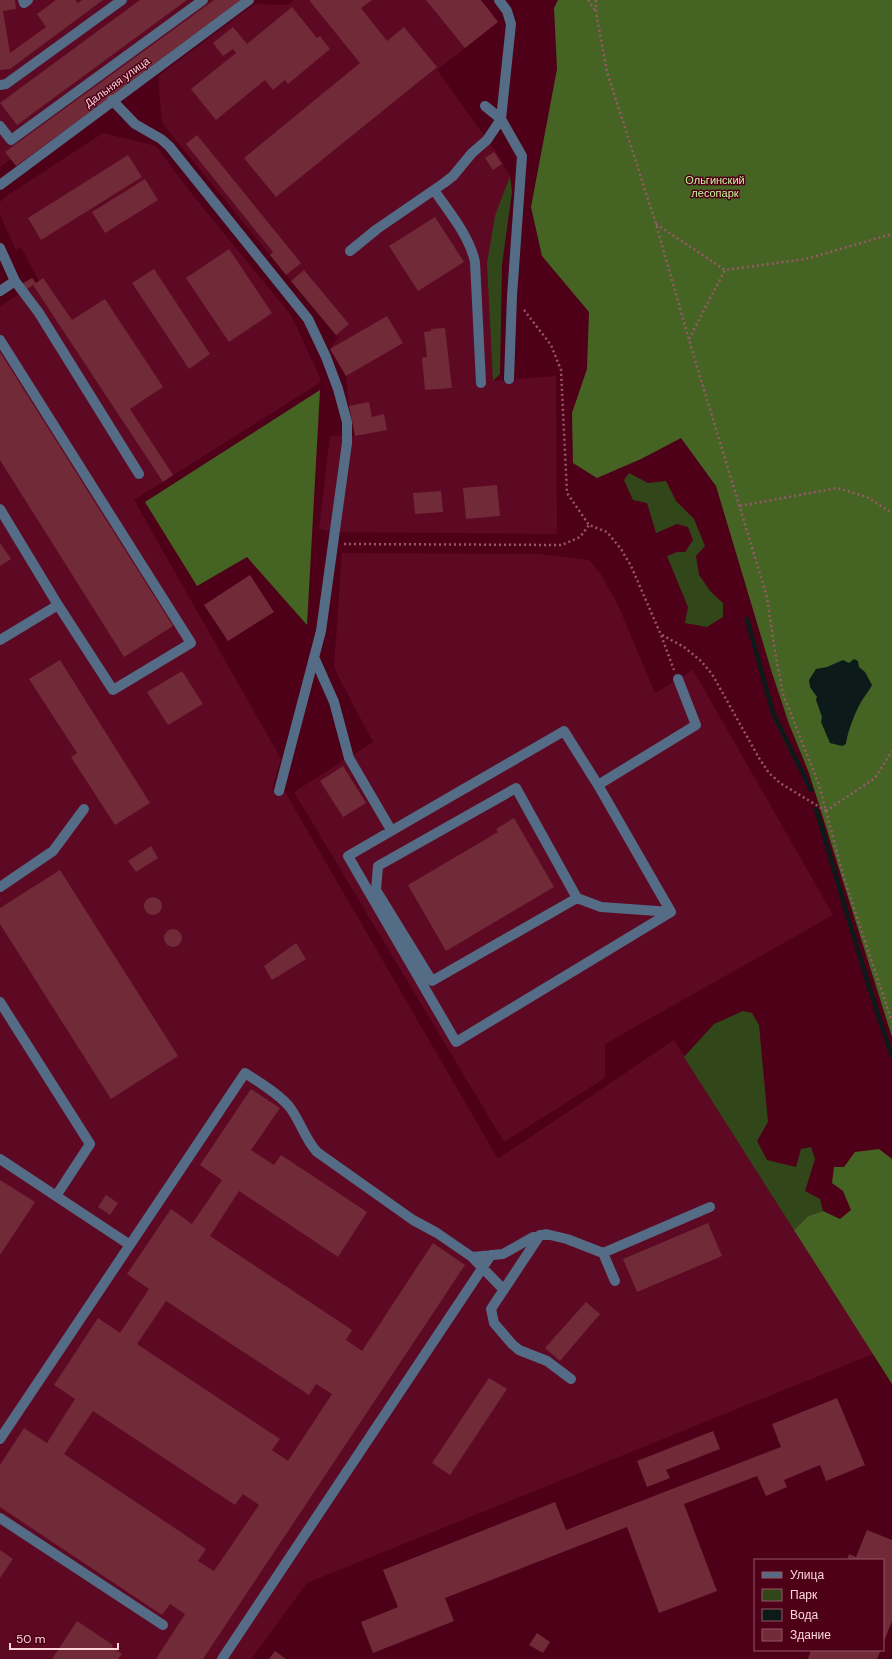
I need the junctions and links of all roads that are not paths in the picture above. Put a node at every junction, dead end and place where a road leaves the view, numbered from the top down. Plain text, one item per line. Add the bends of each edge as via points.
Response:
1 (23, 0) edge
2 (28, 0) edge
3 (122, 0) edge
4 (203, 0) edge
5 (249, 0) edge
6 (499, 0) edge
7 (0, 84) edge
8 (112, 100) junction
9 (485, 106) dead end
10 (502, 119) junction
11 (0, 126) edge
12 (0, 185) edge
13 (434, 190) junction
14 (0, 248) edge
15 (350, 251) dead end
16 (15, 281) junction
17 (0, 291) edge
18 (0, 340) edge
19 (509, 379) dead end
20 (481, 383) dead end
21 (139, 474) dead end
22 (0, 509) edge
23 (58, 605) junction
24 (1, 638) edge
25 (314, 657) junction
26 (677, 677) road end
27 (598, 785) junction
28 (279, 791) dead end
29 (84, 809) dead end
30 (391, 830) junction
31 (0, 887) edge
32 (577, 898) junction
33 (671, 912) junction
34 (0, 1002) edge
35 (0, 1159) edge
36 (56, 1196) junction
37 (710, 1207) dead end
38 (540, 1235) junction
39 (130, 1244) junction
40 (603, 1253) junction
41 (491, 1255) junction
42 (472, 1257) junction
43 (483, 1268) junction
44 (615, 1281) dead end
45 (504, 1290) junction
46 (572, 1379) dead end
47 (0, 1439) edge
48 (0, 1518) edge
49 (163, 1626) dead end
50 (222, 1659) edge

1 - 2 street via 24,3
3 - 7 street via 6,84
4 - 11 street via 11,140
5 - 8 street, Дальняя улица
6 - 10 street via 507,11 511,24
8 - 12 street, Дальняя улица
8 - 25 street via 135,124 169,146 292,299 313,328 338,389 346,422 347,443 321,631
9 - 10 street
10 - 13 street via 487,140 453,176
10 - 19 street via 522,156
13 - 15 street
13 - 20 street via 473,252
14 - 16 street
16 - 17 street
16 - 21 street via 39,313
18 - 23 street via 191,643 112,690
22 - 23 street
23 - 24 street
25 - 28 street
25 - 30 street via 334,702 349,758
26 - 27 street via 696,725
27 - 30 street via 564,731
27 - 33 street
29 - 31 street via 53,851
30 - 33 street via 348,856 456,1042
32 - 32 street via 516,788 378,866 376,890 432,981
32 - 33 street via 602,907
34 - 36 street via 90,1144
35 - 36 street
36 - 39 street
37 - 40 street
38 - 40 street via 567,1239
38 - 41 street via 503,1254
38 - 45 street
39 - 42 street via 245,1073 285,1102 311,1145 324,1158 413,1220
39 - 47 street
40 - 44 street
41 - 42 street
41 - 43 street
42 - 43 street
43 - 45 street
43 - 50 street
45 - 46 street via 492,1309 494,1323 516,1347 547,1361
48 - 49 street

